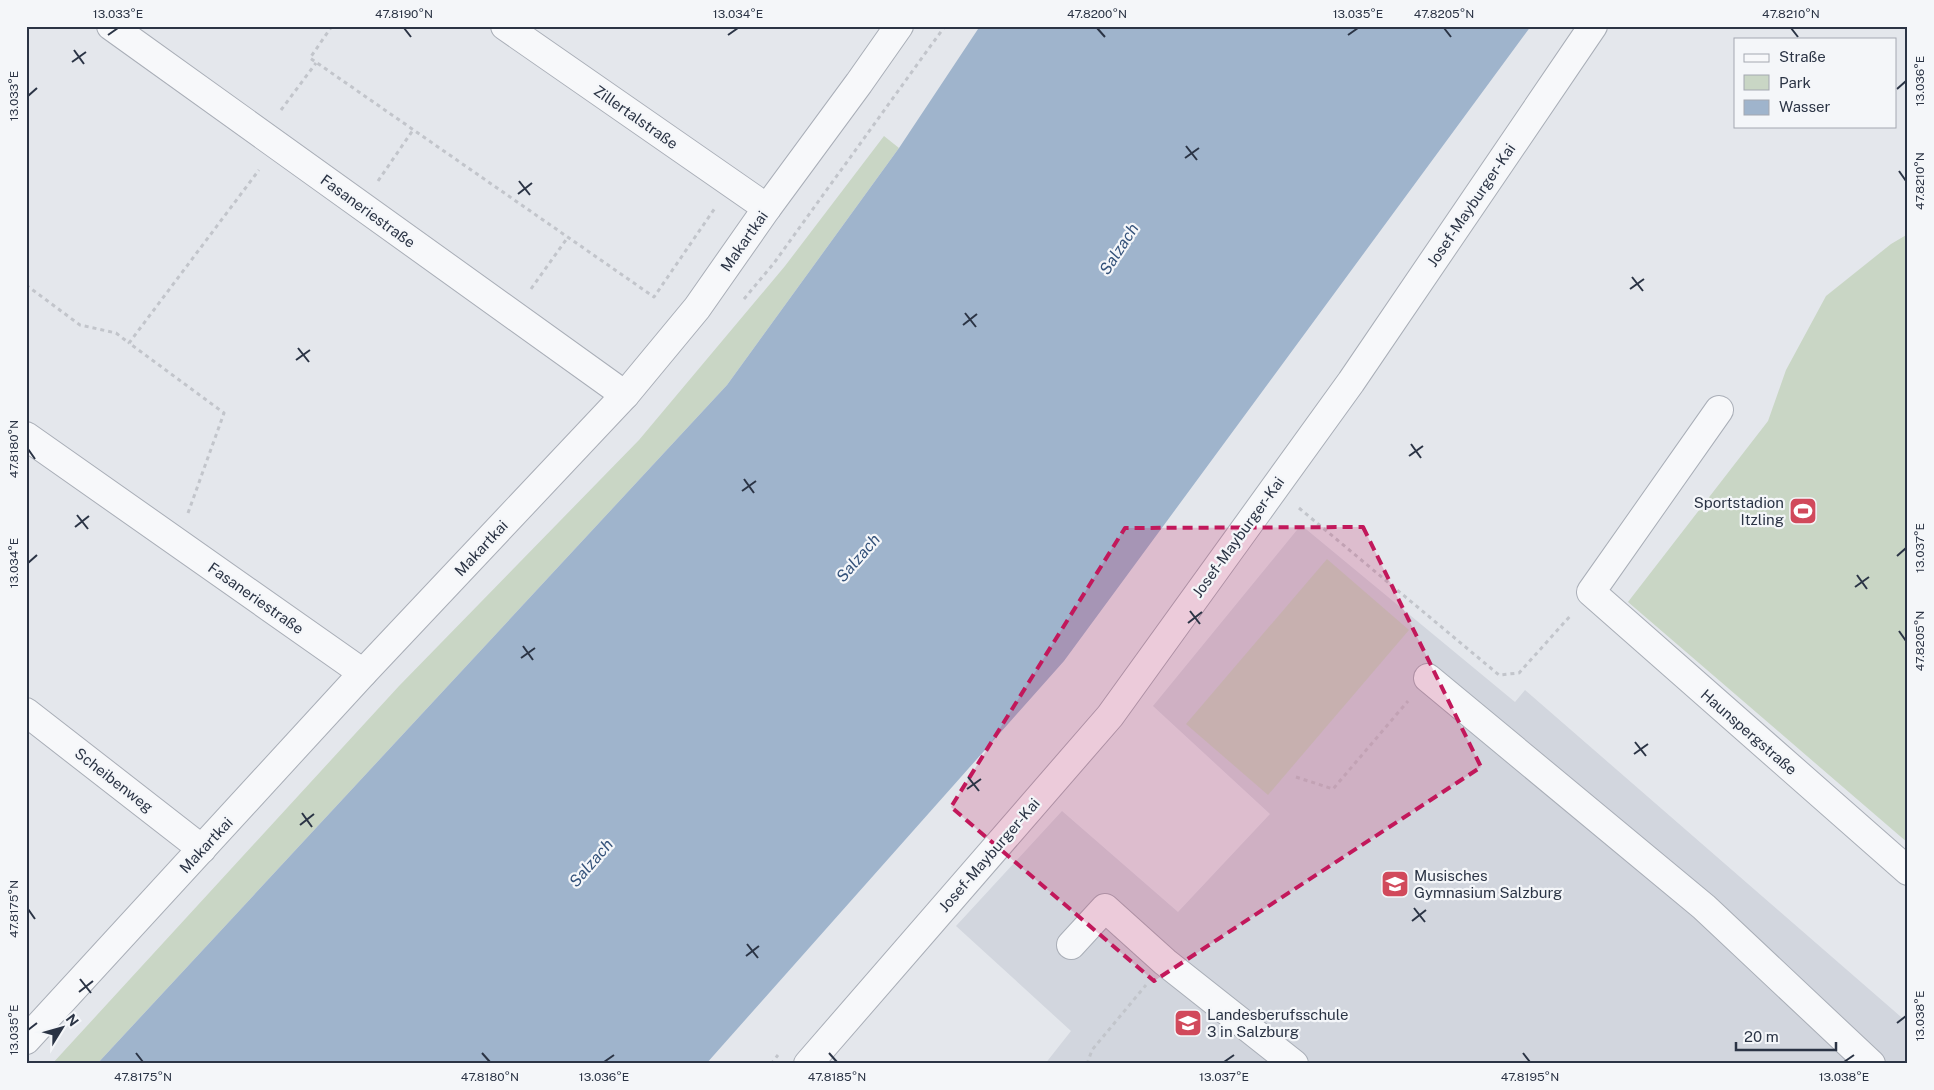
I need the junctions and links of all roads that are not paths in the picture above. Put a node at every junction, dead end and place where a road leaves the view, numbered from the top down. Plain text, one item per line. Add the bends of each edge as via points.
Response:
1 (112, 26) edge
2 (506, 26) edge
3 (899, 26) edge
4 (1593, 26) edge
5 (764, 212) junction
6 (625, 395) junction
7 (1719, 410) dead end
8 (26, 436) edge
9 (363, 673) junction
10 (1428, 678) road end
11 (26, 712) edge
12 (202, 849) junction
13 (1908, 871) edge
14 (1071, 945) dead end
15 (26, 1040) edge
16 (808, 1064) edge
17 (1294, 1064) edge
18 (1871, 1064) edge

1 - 6 street, Fasaneriestraße
2 - 5 street, Zillertalstraße
3 - 5 street, Makartkai
4 - 16 street, Josef-Mayburger-Kai via 1351,382 1110,716
5 - 6 street, Makartkai via 697,308
6 - 9 street, Makartkai
7 - 13 street, Haunspergstraße via 1591,592
8 - 9 street, Fasaneriestraße
9 - 12 street, Makartkai
10 - 18 street via 1704,907
11 - 12 street, Scheibenweg
12 - 15 street, Makartkai
14 - 17 street via 1105,908 1165,962

